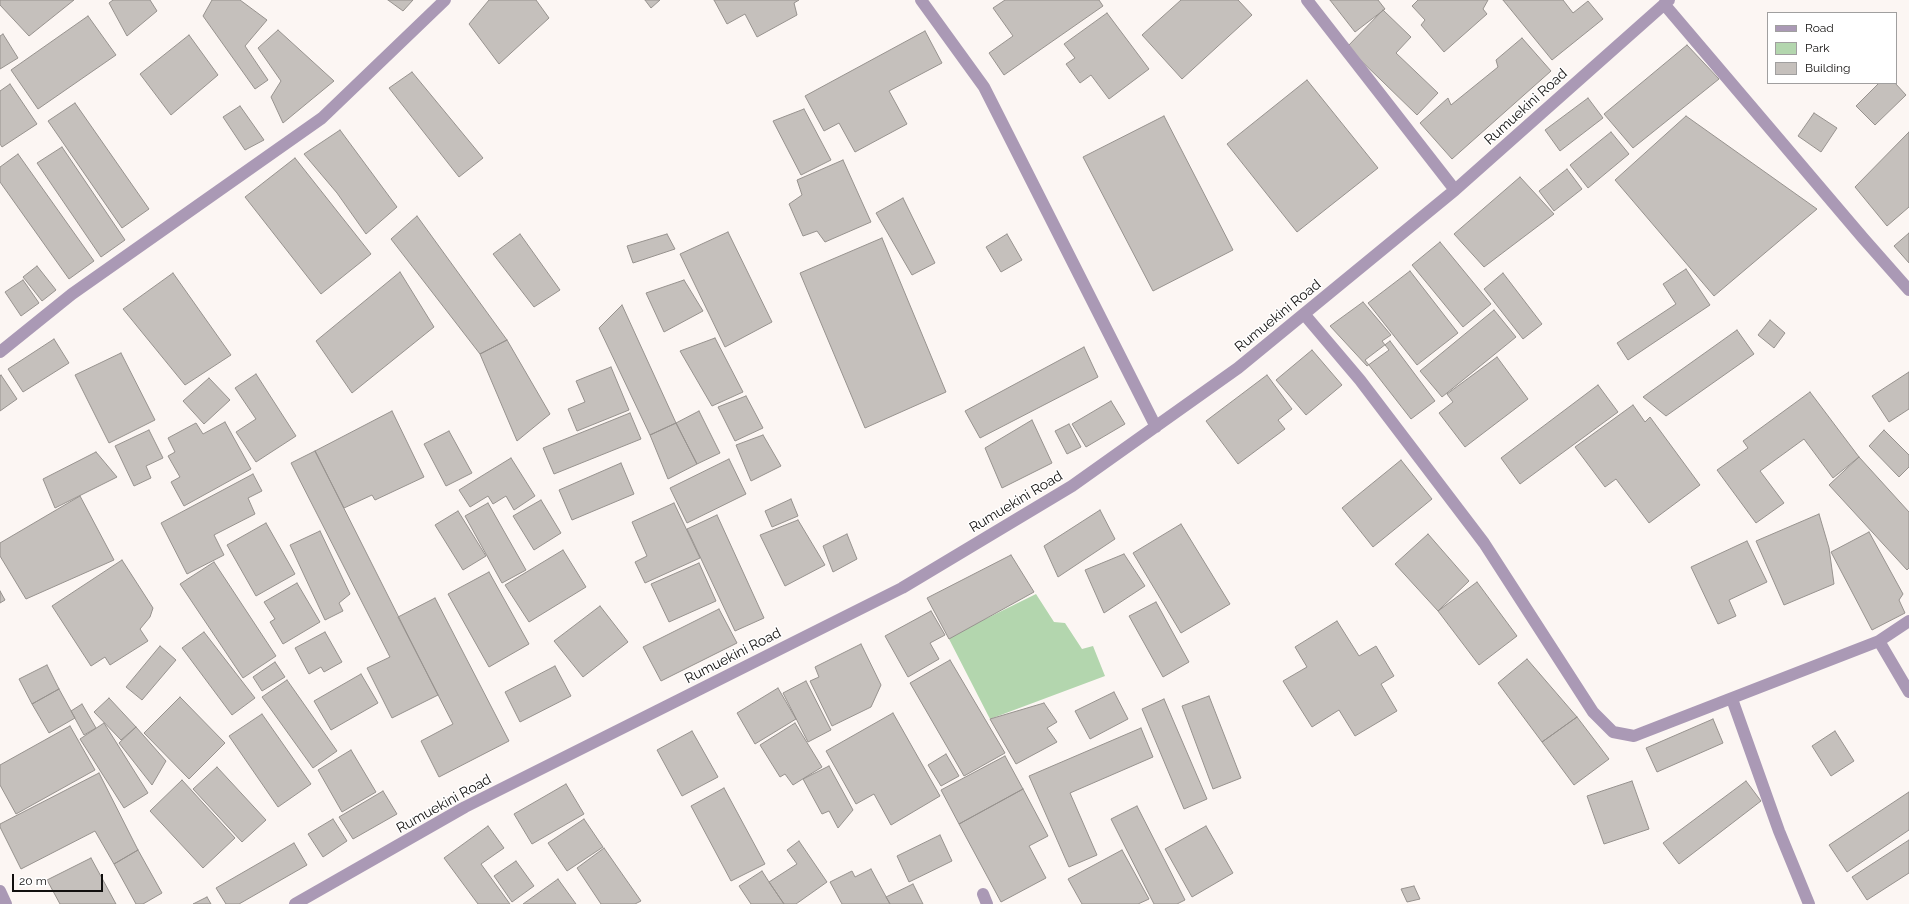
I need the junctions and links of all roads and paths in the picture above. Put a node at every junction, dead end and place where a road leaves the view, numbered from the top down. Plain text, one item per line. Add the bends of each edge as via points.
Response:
1 (445, 0) edge
2 (921, 0) edge
3 (1307, 0) edge
4 (1667, 2) edge
5 (1455, 190) junction
6 (1909, 290) edge
7 (1304, 314) junction
8 (0, 352) edge
9 (1156, 427) junction
10 (1909, 621) edge
11 (1879, 641) junction
12 (1909, 692) edge
13 (1732, 699) junction
14 (0, 891) edge
15 (6, 904) edge
16 (295, 904) edge
17 (1809, 904) edge

1 - 8 street via 322,118 72,294
2 - 9 street via 984,87
3 - 5 street
4 - 5 street, Rumuekini Road
4 - 6 street
5 - 7 street, Rumuekini Road
7 - 9 street, Rumuekini Road via 1238,368
7 - 13 street via 1360,380 1484,543 1593,712 1612,732 1634,736
9 - 16 street, Rumuekini Road via 1072,486 902,588 465,807
10 - 11 street
11 - 12 street
11 - 13 street
13 - 17 street via 1779,831
14 - 15 street

